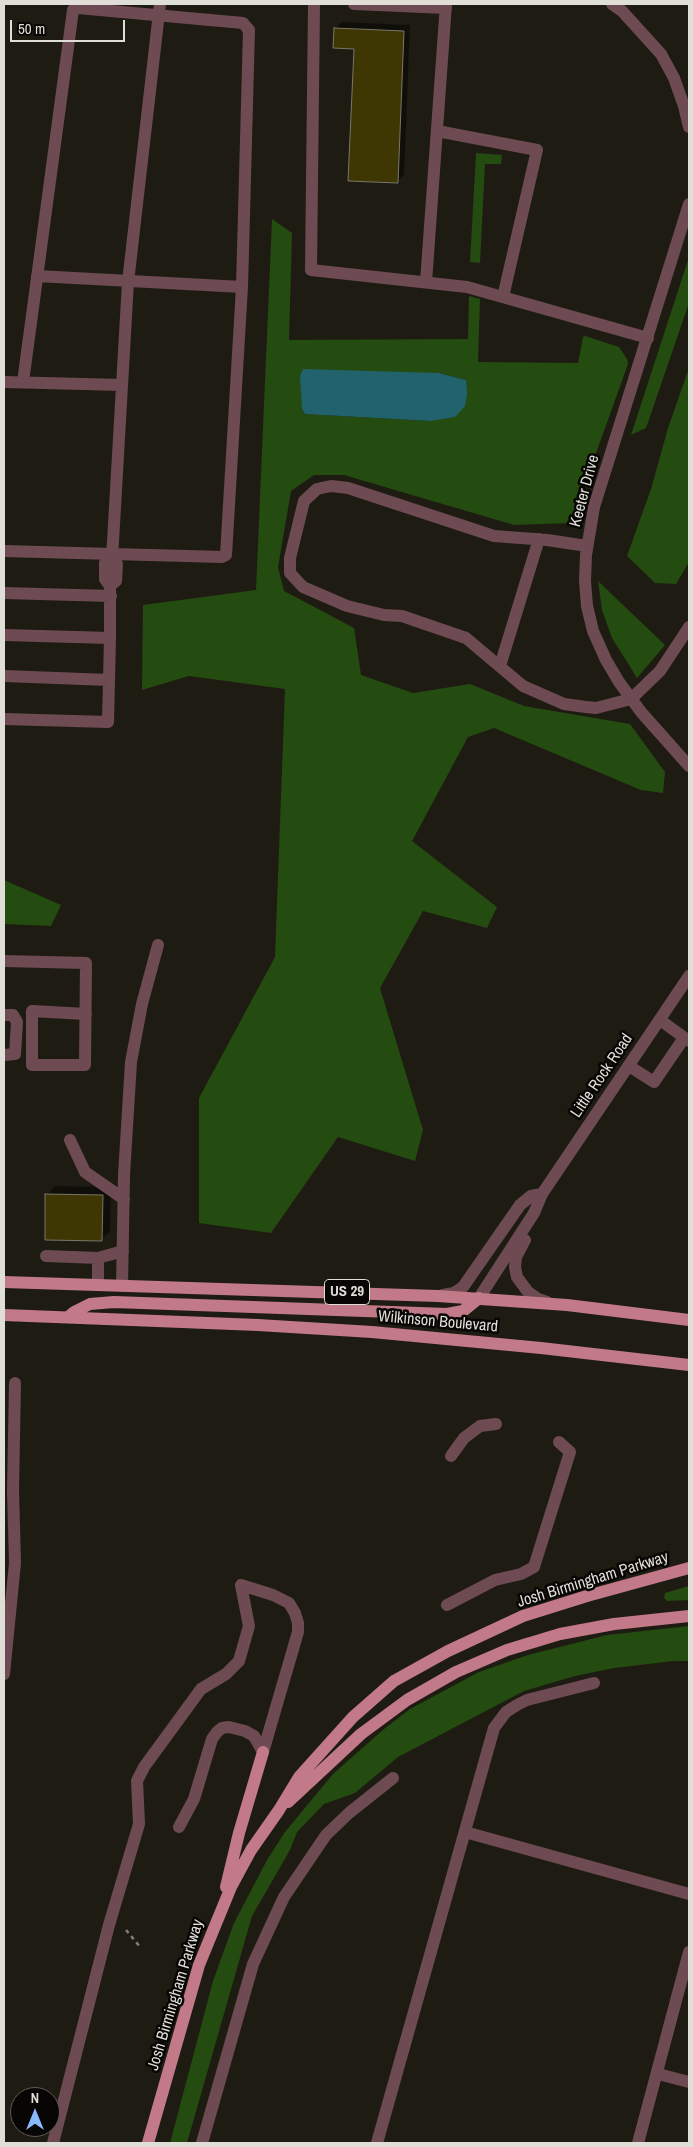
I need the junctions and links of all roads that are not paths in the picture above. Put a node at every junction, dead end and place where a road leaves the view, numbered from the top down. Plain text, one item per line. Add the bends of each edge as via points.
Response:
1 (314, 4) edge
2 (354, 4) edge
3 (612, 4) edge
4 (446, 6) edge
5 (159, 10) edge
6 (689, 127) edge
7 (437, 131) junction
8 (689, 204) edge
9 (37, 276) junction
10 (128, 282) junction
11 (426, 282) junction
12 (242, 287) junction
13 (503, 297) junction
14 (648, 338) junction
15 (4, 382) edge
16 (23, 382) junction
17 (122, 385) junction
18 (539, 539) junction
19 (587, 546) junction
20 (4, 551) edge
21 (112, 556) junction
22 (110, 591) junction
23 (4, 593) edge
24 (689, 627) edge
25 (4, 635) edge
26 (110, 638) junction
27 (500, 666) junction
28 (4, 676) edge
29 (109, 680) junction
30 (631, 699) junction
31 (4, 719) edge
32 (685, 753) edge
33 (689, 766) edge
34 (158, 945) dead end
35 (4, 960) edge
36 (689, 976) edge
37 (86, 1014) junction
38 (4, 1015) edge
39 (660, 1020) junction
40 (687, 1040) edge
41 (4, 1055) edge
42 (629, 1066) junction
43 (70, 1140) dead end
44 (542, 1194) junction
45 (124, 1199) junction
46 (533, 1215) junction
47 (123, 1251) junction
48 (46, 1256) dead end
49 (98, 1258) junction
50 (4, 1282) edge
51 (98, 1285) junction
52 (122, 1286) junction
53 (438, 1296) junction
54 (479, 1298) junction
55 (554, 1304) junction
56 (4, 1315) edge
57 (68, 1317) junction
58 (689, 1320) edge
59 (689, 1365) edge
60 (15, 1382) dead end
61 (496, 1424) dead end
62 (560, 1442) dead end
63 (450, 1456) dead end
64 (689, 1568) edge
65 (447, 1605) dead end
66 (689, 1616) edge
67 (4, 1674) edge
68 (594, 1683) dead end
69 (263, 1752) junction
70 (393, 1778) dead end
71 (279, 1810) junction
72 (179, 1827) dead end
73 (465, 1832) junction
74 (689, 1894) edge
75 (221, 1909) junction
76 (689, 1952) edge
77 (658, 2074) junction
78 (689, 2082) edge
79 (53, 2143) edge
80 (148, 2143) edge
81 (202, 2143) edge
82 (377, 2143) edge
83 (638, 2143) edge

1 - 11 street via 311,270
2 - 4 street
3 - 6 street via 661,54 674,78
4 - 7 street
5 - 9 street via 78,8 71,14
5 - 10 street
5 - 12 street via 243,23 249,30
7 - 11 street
7 - 13 street via 537,150
8 - 14 street, Keeter Drive
9 - 10 street
9 - 16 street
10 - 12 street
10 - 17 street
11 - 13 street via 467,287
12 - 21 street via 226,555
13 - 14 street
14 - 19 street, Keeter Drive via 594,507
15 - 16 street
16 - 17 street
17 - 21 street
18 - 19 street
18 - 27 street
18 - 27 street via 494,536 348,488 331,486 317,489 304,501 290,558 290,573 303,587 347,606 402,616 466,638
19 - 30 street, Keeter Drive via 587,606 593,631 618,682
20 - 21 street
21 - 22 street via 105,563 105,579
22 - 23 street
22 - 26 street
24 - 30 street via 660,671
25 - 26 street
26 - 29 street
27 - 30 street via 523,686 564,704 596,708
28 - 29 street
29 - 31 street via 108,722
30 - 32 street, Keeter Drive
32 - 33 street, Keeter Drive
34 - 45 street via 131,1062
35 - 37 street via 86,963
36 - 39 street, Little Rock Road
37 - 37 street via 86,1065 32,1064 32,1011
38 - 41 street via 13,1016 17,1022 15,1054
39 - 40 street
39 - 42 street, Little Rock Road
40 - 42 street via 654,1082
42 - 44 street, Little Rock Road
43 - 45 street via 85,1172
44 - 46 street, Little Rock Road
44 - 53 street, Little Rock Road via 531,1196 520,1205 463,1288
45 - 47 street
46 - 54 street, Little Rock Road
46 - 55 street via 532,1226 516,1257 516,1274 532,1296
47 - 49 street
47 - 52 street
48 - 49 street
49 - 51 street
50 - 51 main road, Wilkinson Boulevard / US 29
51 - 52 main road, Wilkinson Boulevard / US 29
52 - 53 main road, Wilkinson Boulevard / US 29
53 - 54 main road, Wilkinson Boulevard / US 29
54 - 55 main road, Wilkinson Boulevard / US 29
54 - 57 main road via 463,1311 447,1314 114,1302 90,1304
55 - 58 main road, Wilkinson Boulevard / US 29
56 - 57 main road, Wilkinson Boulevard
57 - 59 main road, Wilkinson Boulevard via 372,1332
60 - 67 street via 15,1563
61 - 63 street via 480,1426 464,1438
62 - 65 street via 570,1452 534,1567 521,1574 495,1580
64 - 71 main road, Josh Birmingham Parkway via 523,1616 394,1681 353,1717 310,1762
66 - 71 main road, Josh Birmingham Parkway via 560,1634 507,1650 456,1672 407,1700 361,1734
68 - 73 street via 527,1700 506,1712 496,1723
69 - 72 street via 254,1736 244,1731 229,1727 217,1732 212,1738 194,1799
69 - 75 main road via 239,1832
69 - 79 street via 298,1623 289,1603 241,1585 249,1626 239,1661 226,1674 201,1689 138,1776 139,1824 108,1925
70 - 81 street via 326,1835 284,1897 253,1964
71 - 75 main road, Josh Birmingham Parkway via 251,1850
73 - 74 street
73 - 82 street
75 - 80 main road, Josh Birmingham Parkway via 199,1965
76 - 77 street
77 - 78 street
77 - 83 street

